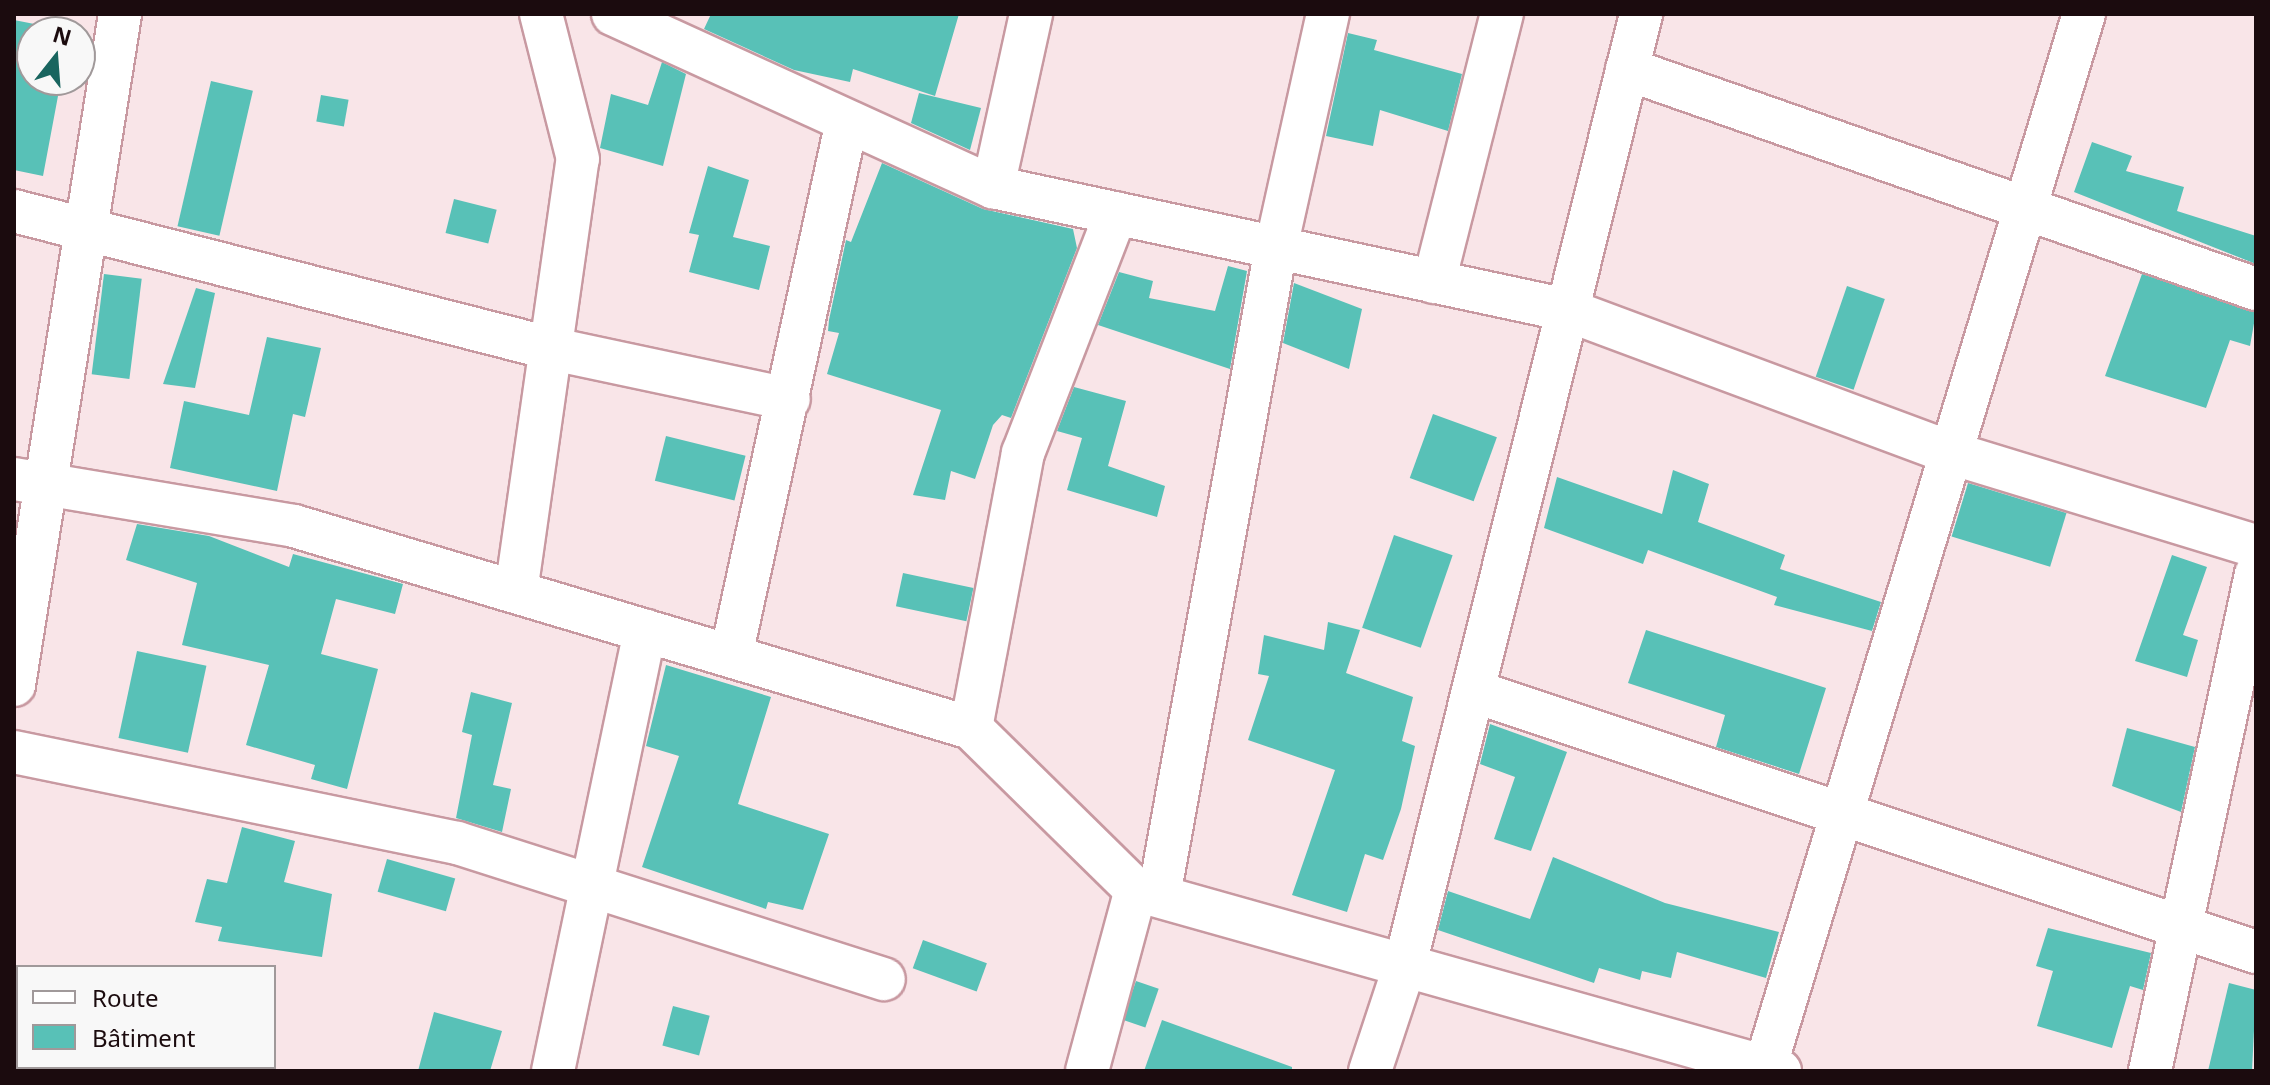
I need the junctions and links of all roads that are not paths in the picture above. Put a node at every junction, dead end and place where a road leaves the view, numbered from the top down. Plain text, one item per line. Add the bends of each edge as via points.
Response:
1 (120, 14) edge
2 (541, 14) edge
3 (613, 14) edge
4 (1031, 14) edge
5 (1328, 14) edge
6 (1502, 14) edge
7 (1641, 14) edge
8 (2084, 14) edge
9 (683, 29) edge
10 (1627, 69) junction
11 (847, 121) junction
12 (993, 187) junction
13 (2025, 208) junction
14 (14, 211) edge
15 (1116, 213) junction
16 (90, 229) junction
17 (1276, 248) junction
18 (1434, 282) junction
19 (2256, 289) edge
20 (1567, 310) junction
21 (553, 349) junction
22 (789, 399) junction
23 (1951, 453) junction
24 (31, 482) edge
25 (2256, 546) edge
26 (2256, 574) edge
27 (516, 592) junction
28 (645, 631) junction
29 (731, 656) junction
30 (14, 685) edge
31 (1473, 691) junction
32 (971, 728) junction
33 (14, 752) edge
34 (1842, 813) junction
35 (592, 886) junction
36 (1147, 893) junction
37 (2181, 925) junction
38 (2256, 952) edge
39 (1405, 965) junction
40 (884, 979) dead end
41 (1770, 1069) edge
42 (553, 1071) edge
43 (1087, 1071) edge
44 (1370, 1071) edge
45 (2150, 1071) edge

1 - 16 street
2 - 21 street via 578,159
3 - 9 street
4 - 12 street
5 - 17 street
6 - 18 street
7 - 10 street
8 - 13 street
9 - 11 street
10 - 13 street
10 - 20 street
11 - 12 street
11 - 22 street
12 - 15 street
13 - 19 street
13 - 23 street
14 - 16 street
15 - 17 street
15 - 32 street via 1023,453
16 - 21 street
16 - 24 street
17 - 18 street
17 - 36 street
18 - 20 street
20 - 23 street
20 - 31 street
21 - 22 street
21 - 27 street
22 - 29 street
23 - 25 street
23 - 34 street
24 - 27 street via 294,526
24 - 30 street
26 - 37 street
27 - 28 street
28 - 29 street
28 - 35 street
29 - 32 street
31 - 34 street
31 - 39 street
32 - 36 street
33 - 35 street via 457,843
34 - 37 street
34 - 41 street
35 - 40 street
35 - 42 street
36 - 39 street
36 - 43 street
37 - 38 street
37 - 45 street
39 - 41 street
39 - 44 street

